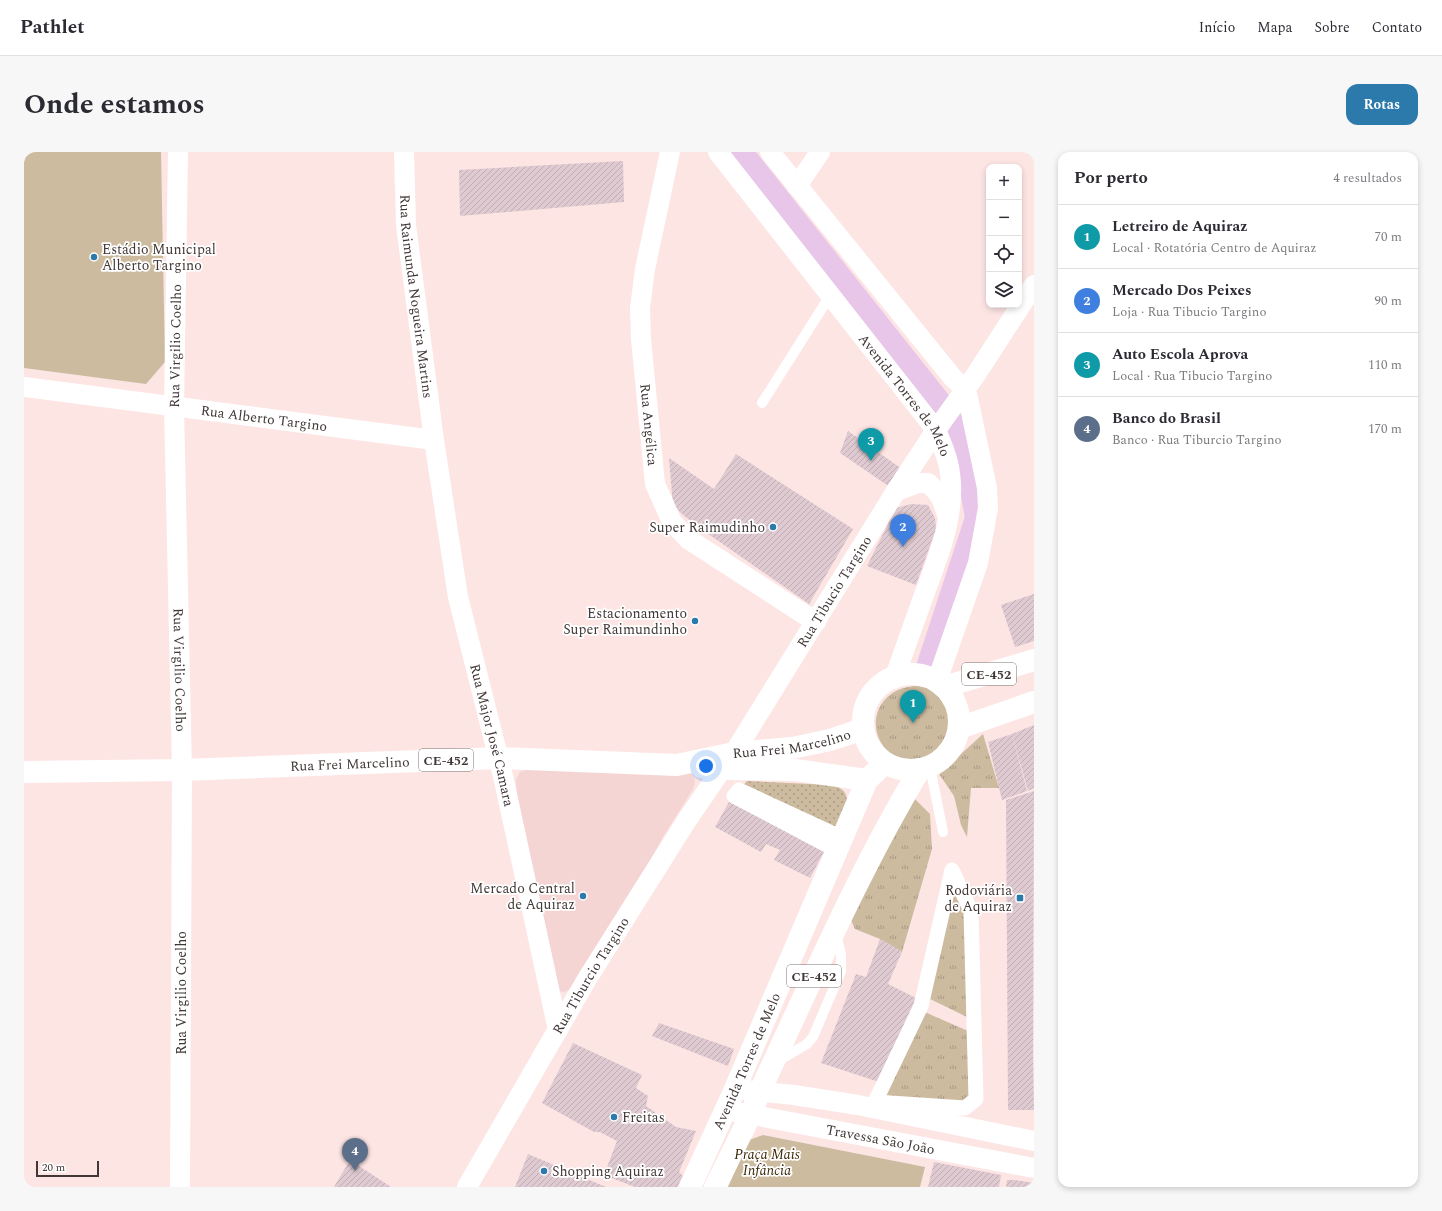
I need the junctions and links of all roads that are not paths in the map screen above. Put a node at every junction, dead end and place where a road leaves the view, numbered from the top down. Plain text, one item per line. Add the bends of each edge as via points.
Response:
1 (178, 152) edge
2 (404, 152) edge
3 (670, 152) edge
4 (718, 152) edge
5 (770, 152) edge
6 (820, 152) edge
7 (797, 186) junction
8 (1034, 285) edge
9 (831, 294) junction
10 (24, 386) edge
11 (965, 389) junction
12 (762, 403) dead end
13 (174, 407) junction
14 (937, 428) junction
15 (434, 440) junction
16 (896, 490) junction
17 (948, 518) junction
18 (816, 622) junction
19 (1034, 660) edge
20 (894, 678) junction
21 (941, 684) junction
22 (1034, 702) edge
23 (959, 728) junction
24 (863, 729) junction
25 (499, 758) junction
26 (728, 761) junction
27 (884, 764) junction
28 (925, 768) junction
29 (182, 770) junction
30 (24, 772) edge
31 (867, 780) junction
32 (943, 832) dead end
33 (828, 846) joint
34 (558, 1030) junction
35 (735, 1089) junction
36 (760, 1091) junction
37 (965, 1108) joint
38 (726, 1110) junction
39 (750, 1116) junction
40 (1034, 1141) edge
41 (1034, 1168) edge
42 (180, 1187) edge
43 (467, 1187) edge
44 (690, 1187) edge
45 (715, 1187) edge

1 - 13 street, Rua Virgilio Coelho
2 - 15 street, Rua Raimunda Nogueira Martins via 406,225
3 - 18 street, Rua Angélica via 645,269 640,308 654,484 672,522 688,539
4 - 9 street, Avenida Torres de Melo
5 - 7 street
6 - 7 street
7 - 11 street via 953,378
8 - 11 street
9 - 12 lane
9 - 14 street, Avenida Torres de Melo
10 - 13 street, Rua Alberto Targino
11 - 14 street
11 - 21 street via 980,451 988,508 978,563
13 - 15 street, Rua Alberto Targino
13 - 29 street, Rua Virgilio Coelho
14 - 16 street, Rua Tibucio Targino
14 - 17 street, Avenida Torres de Melo via 950,474 951,499
15 - 25 street, Rua Major José Camara via 458,597
16 - 17 street via 918,483 928,483 938,491
16 - 18 street, Rua Tibucio Targino
17 - 20 street, Avenida Torres de Melo via 938,557
18 - 26 street, Rua Tibucio Targino
19 - 21 main road, CE-452
20 - 21 main road via 911,674 930,677
20 - 24 main road via 876,689 868,700 863,716
21 - 23 main road via 955,706
22 - 23 main road
23 - 28 main road, CE-452 via 952,747 944,756
24 - 26 main road, Rua Frei Marcelino / CE-452 via 830,740
24 - 27 main road via 872,749
25 - 26 main road, Rua Frei Marcelino / CE-452 via 677,764
25 - 29 main road, Rua Frei Marcelino / CE-452
25 - 34 street, Rua Major José Camara
26 - 31 main road
26 - 34 street, Rua Tiburcio Targino via 687,820
27 - 28 main road via 899,770
27 - 31 main road, Avenida Torres de Melo
28 - 32 lane
28 - 36 main road, Avenida Torres de Melo / CE-452 via 894,815 836,928
29 - 30 main road, Rua Frei Marcelino / CE-452
29 - 42 street, Rua Virgilio Coelho
31 - 35 main road, Avenida Torres de Melo
33 - 33 street via 767,813 734,796 739,790 834,834
34 - 43 street, Rua Tiburcio Targino
35 - 36 street, Travessa São João
35 - 38 main road, Avenida Torres de Melo
36 - 39 main road, Avenida Torres de Melo / CE-452
36 - 40 street, Travessa São João via 858,1105
37 - 37 street via 875,1102 921,1006 952,870 971,911 976,1099
38 - 39 street, Travessa São João
38 - 44 main road, Avenida Torres de Melo
39 - 41 street, Travessa São João
39 - 45 main road, Avenida Torres de Melo / CE-452

